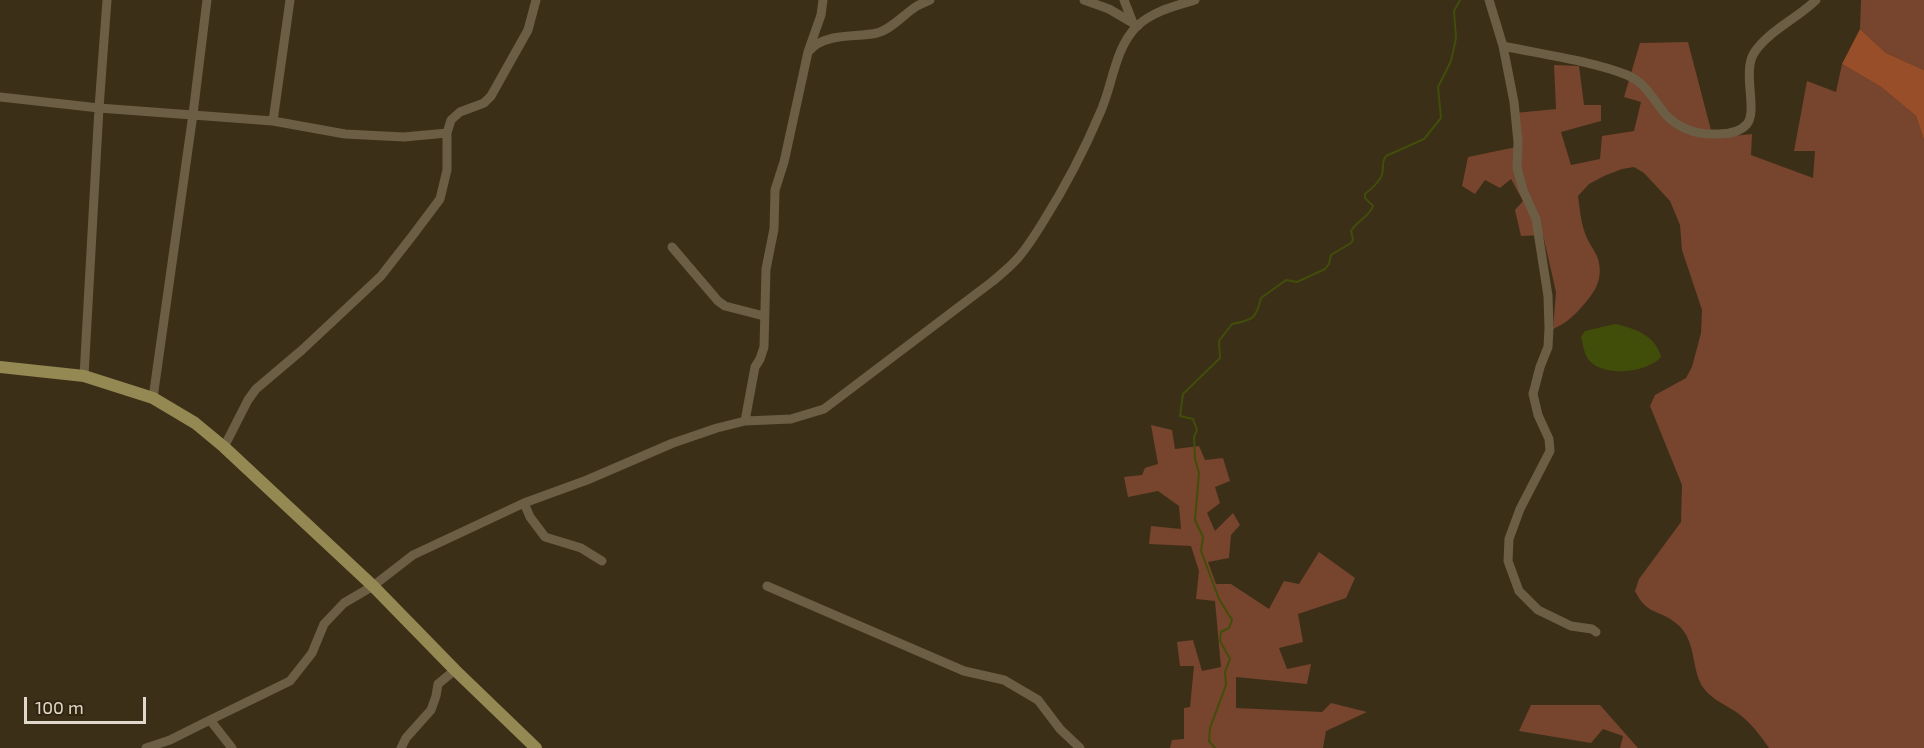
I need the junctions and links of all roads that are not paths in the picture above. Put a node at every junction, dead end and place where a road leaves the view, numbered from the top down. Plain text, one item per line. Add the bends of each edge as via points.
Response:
1 (107, 0) edge
2 (207, 0) edge
3 (290, 0) edge
4 (536, 0) edge
5 (823, 0) edge
6 (930, 0) edge
7 (1084, 0) edge
8 (1124, 0) edge
9 (1195, 0) edge
10 (1489, 0) edge
11 (1816, 0) edge
12 (1136, 24) junction
13 (1503, 46) junction
14 (808, 52) junction
15 (0, 98) edge
16 (99, 108) junction
17 (193, 114) junction
18 (273, 121) junction
19 (447, 133) junction
20 (672, 247) dead end
21 (764, 316) junction
22 (0, 367) edge
23 (84, 376) junction
24 (153, 398) junction
25 (745, 421) junction
26 (224, 447) junction
27 (524, 503) junction
28 (602, 561) dead end
29 (373, 586) junction
30 (767, 586) dead end
31 (1596, 632) dead end
32 (454, 670) junction
33 (210, 720) junction
34 (146, 748) edge
35 (232, 748) edge
36 (401, 748) edge
37 (536, 748) edge
38 (1080, 748) edge

1 - 16 street
2 - 17 street
3 - 18 street
4 - 19 street via 528,30 491,96 484,103 460,112 451,120
5 - 14 street
6 - 14 street via 879,33 829,39
7 - 12 street
8 - 12 street
9 - 12 street via 1167,8
10 - 13 street
11 - 13 street via 1754,54 1749,68 1749,122 1729,134 1683,128 1665,114 1641,84 1628,76
12 - 25 street via 1069,180 1016,261 824,409 791,419
13 - 31 street via 1514,102 1517,168 1536,219 1550,328 1533,394 1550,451 1520,509 1509,539 1508,561 1519,591 1538,610 1571,626
14 - 21 street via 775,190
15 - 16 street
16 - 17 street
16 - 23 street
17 - 18 street
17 - 24 street
18 - 19 street via 345,134 404,137
19 - 26 street via 447,170 440,199 381,276 256,389
20 - 21 street via 718,301
21 - 25 street via 764,347 755,368
22 - 23 main road
23 - 24 main road
24 - 26 main road via 195,423
25 - 27 street via 673,443
26 - 29 main road
27 - 28 street via 545,537 581,548
27 - 29 street via 413,555
29 - 32 main road
29 - 33 street via 344,603 324,624 312,653 290,681
30 - 38 street via 964,671 1005,680 1038,700
32 - 36 street via 438,684 430,711
32 - 37 main road
33 - 34 street
33 - 35 street

